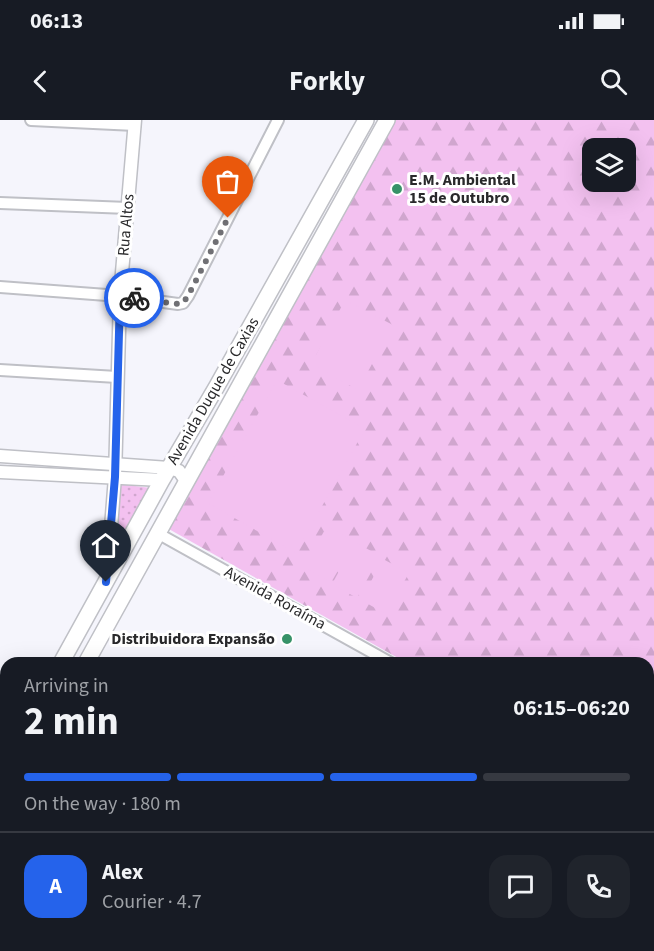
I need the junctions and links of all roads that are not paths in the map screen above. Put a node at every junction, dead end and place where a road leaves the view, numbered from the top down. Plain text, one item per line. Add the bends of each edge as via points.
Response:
1 (31, 120) edge
2 (278, 120) edge
3 (366, 120) edge
4 (387, 120) edge
5 (135, 123) edge
6 (0, 203) edge
7 (128, 208) junction
8 (0, 287) edge
9 (120, 296) junction
10 (0, 370) edge
11 (117, 376) junction
12 (0, 456) edge
13 (115, 464) junction
14 (0, 472) edge
15 (166, 474) junction
16 (115, 477) junction
17 (187, 482) junction
18 (159, 534) junction
19 (106, 582) junction
20 (64, 657) edge
21 (89, 657) edge
22 (380, 657) edge

1 - 5 street
2 - 9 street via 185,300 178,304
3 - 15 main road, Avenida Duque de Caxias
4 - 17 main road, Avenida Duque de Caxias
5 - 7 street, Rua Altos
6 - 7 street
7 - 9 street, Rua Altos
8 - 9 street
9 - 11 street, Rua Altos
10 - 11 street
11 - 13 street, Rua Altos
12 - 13 street
13 - 15 street
13 - 16 street, Rua Altos
14 - 16 street
15 - 16 street
15 - 17 street via 179,471
15 - 19 main road, Avenida Duque de Caxias
16 - 19 street, Rua Altos
17 - 18 main road, Avenida Duque de Caxias
18 - 21 main road, Avenida Duque de Caxias
18 - 22 street, Avenida Roraíma
19 - 20 main road, Avenida Duque de Caxias

